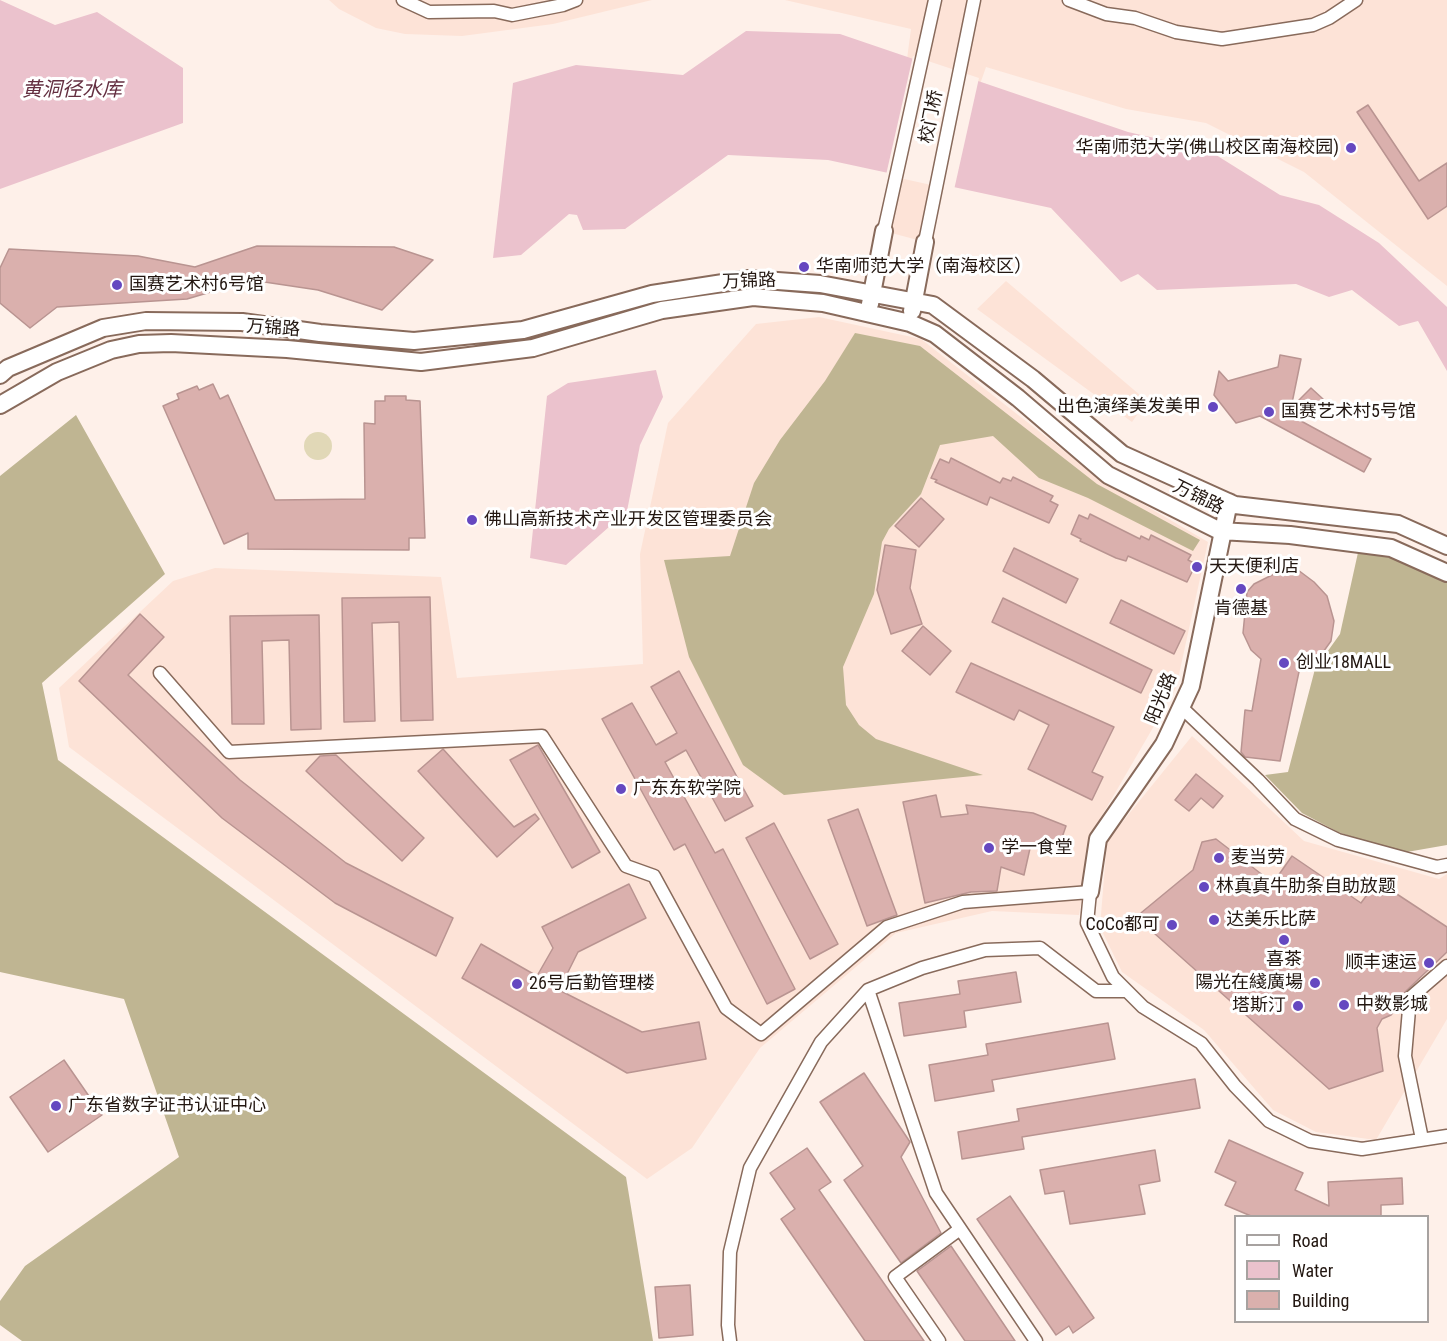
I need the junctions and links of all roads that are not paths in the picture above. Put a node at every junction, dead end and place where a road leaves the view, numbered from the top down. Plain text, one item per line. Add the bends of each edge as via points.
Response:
1 (403, 0) edge
2 (576, 0) edge
3 (934, 0) edge
4 (974, 0) edge
5 (1069, 0) edge
6 (1356, 0) edge
7 (884, 231) joint
8 (925, 242) joint
9 (872, 293) junction
10 (914, 300) junction
11 (868, 314) junction
12 (910, 323) junction
13 (0, 375) edge
14 (0, 405) edge
15 (1229, 502) junction
16 (1220, 531) junction
17 (1447, 546) edge
18 (1447, 573) edge
19 (160, 673) dead end
20 (1181, 707) junction
21 (1447, 865) edge
22 (1090, 892) junction
23 (1447, 966) edge
24 (868, 990) junction
25 (1126, 991) junction
26 (1447, 1136) edge
27 (1422, 1139) junction
28 (960, 1229) junction
29 (730, 1341) edge
30 (939, 1341) edge
31 (1036, 1341) edge

1 - 2 street via 429,12 494,11 512,15
3 - 7 street, 校门桥
4 - 8 street, 校门桥
5 - 6 street via 1176,32 1222,39 1313,25
7 - 9 street
8 - 10 street
9 - 10 street, 万锦路
9 - 11 street
9 - 13 street, 万锦路 via 820,284 749,279 652,294 522,330 414,340 242,322 146,321 104,328 8,368
10 - 12 street
10 - 15 street, 万锦路 via 947,313 1122,454
11 - 12 street, 万锦路
11 - 14 street, 万锦路 via 823,303 753,297 662,310 533,348 421,363 287,349 139,344 111,350 57,372
12 - 16 street, 万锦路 via 935,334 1108,475
15 - 16 street, 阳光路
15 - 17 street, 万锦路 via 1398,524
16 - 18 street, 万锦路 via 1391,548
16 - 20 street, 阳光路 via 1191,686
19 - 22 street via 229,752 542,736 626,866 654,876 726,1008 761,1034 887,927 963,902
20 - 21 street via 1295,819 1338,840 1437,867
20 - 22 street, 阳光路 via 1164,744 1098,838
22 - 25 street via 1087,923 1113,977
23 - 27 street via 1410,998 1405,1056
24 - 25 street via 922,968 985,950 1040,948 1096,990
24 - 28 street via 936,1193
24 - 29 street via 821,1042 750,1168 730,1252
25 - 27 street via 1143,1007 1201,1043 1269,1121 1310,1141 1362,1149
26 - 27 street
28 - 30 street via 895,1277
28 - 31 street

